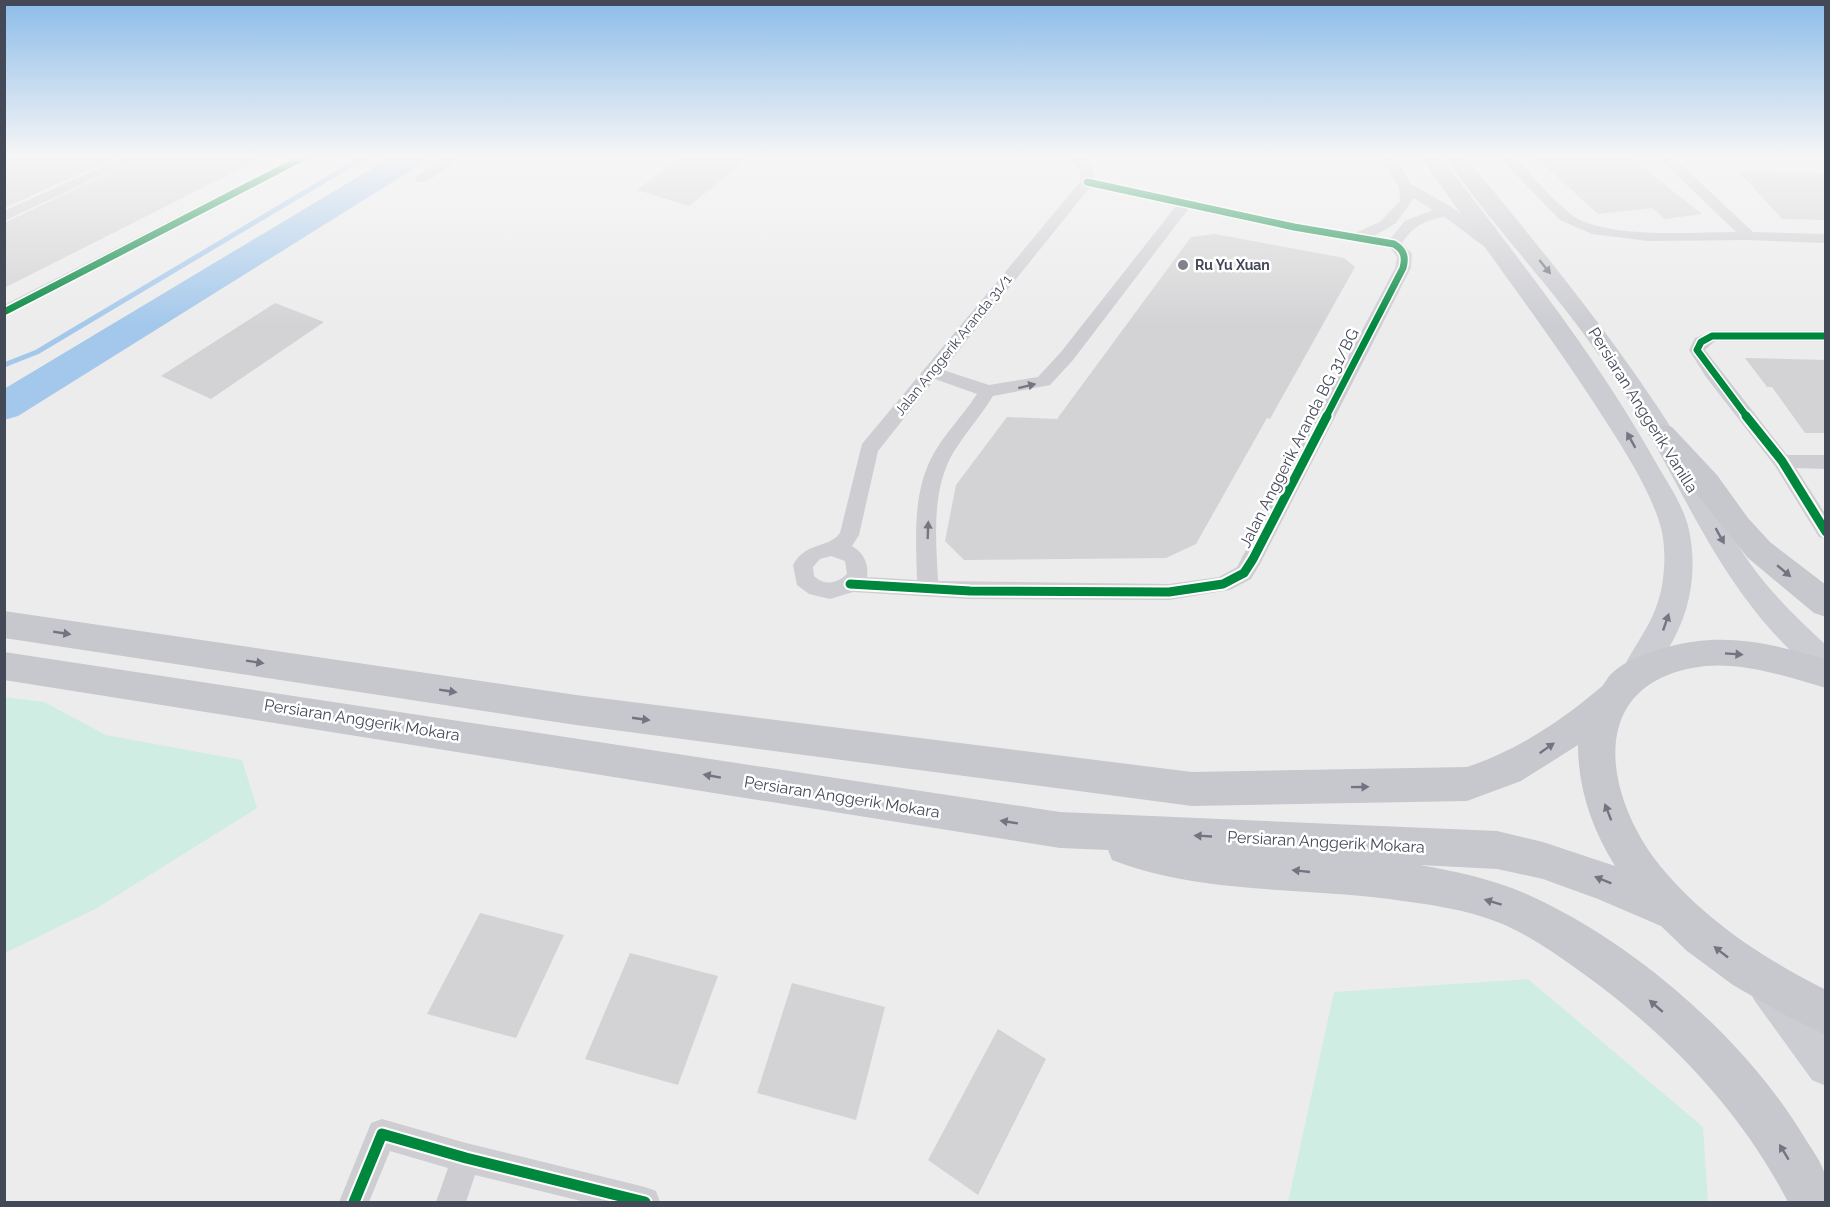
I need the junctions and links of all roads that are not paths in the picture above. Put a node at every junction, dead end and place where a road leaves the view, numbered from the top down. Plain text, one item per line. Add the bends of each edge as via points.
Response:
1 (195, 213) edge
2 (1061, 213) edge
3 (1178, 213) edge
4 (1231, 213) edge
5 (1397, 213) edge
6 (1440, 213) edge
7 (1452, 213) edge
8 (1475, 213) edge
9 (1501, 213) edge
10 (1561, 213) edge
11 (1725, 213) edge
12 (1749, 236) junction
13 (1352, 238) junction
14 (1826, 239) edge
15 (1394, 244) junction
16 (1509, 265) junction
17 (4, 312) edge
18 (1826, 336) edge
19 (931, 372) junction
20 (988, 391) junction
21 (1662, 434) junction
22 (1782, 461) junction
23 (1826, 462) edge
24 (1826, 532) edge
25 (839, 549) junction
26 (850, 584) junction
27 (927, 588) junction
28 (1826, 604) edge
29 (4, 624) edge
30 (1826, 665) edge
31 (4, 666) edge
32 (1637, 672) junction
33 (1826, 674) edge
34 (1608, 700) junction
35 (1060, 830) junction
36 (1676, 912) junction
37 (1766, 983) junction
38 (1826, 1013) edge
39 (1826, 1066) edge
40 (466, 1158) junction
41 (354, 1203) edge
42 (452, 1203) edge
43 (645, 1203) edge
44 (1813, 1203) edge

1 - 17 street
2 - 19 street, Jalan Anggerik Aranda 31/1
20 -> 3 street via 1044,381
4 - 13 street
5 - 13 street via 1370,234
6 - 15 street via 1421,216 1402,231
7 - 16 street
8 - 16 main road, Persiaran Anggerik Vanilla
9 -> 21 main road, Persiaran Anggerik Vanilla via 1571,300
10 - 12 street via 1585,228 1608,234
11 - 12 street
12 - 14 street
13 - 15 street
15 - 27 street, Jalan Anggerik Aranda BG 31/BG via 1404,251 1403,267 1244,573 1223,584 1169,592
32 -> 16 main road, Persiaran Anggerik Vanilla via 1665,628 1675,596 1679,567 1675,528 1627,433 1553,322
18 - 22 street via 1712,336 1701,342 1697,350
19 - 20 street
19 - 25 street, Jalan Anggerik Aranda 31/1 via 869,449 849,535
27 -> 20 street via 933,477
21 -> 28 main road via 1759,549
21 -> 30 main road, Persiaran Anggerik Vanilla via 1751,587
22 - 23 street
22 - 24 street
25 - 26 street via 858,563 856,578
25 - 26 street via 813,554 803,565 804,579 816,590 825,591
26 - 27 street, Jalan Anggerik Aranda BG 31/BG
29 -> 34 main road via 587,712 1192,789 1467,784 1502,774 1540,754
35 -> 31 main road, Persiaran Anggerik Mokara
32 -> 33 main road via 1656,662 1693,653 1736,653 1784,661
32 - 34 main road
36 -> 34 main road via 1640,870 1614,828 1599,788 1594,751 1599,719
36 -> 35 main road, Persiaran Anggerik Mokara via 1570,868 1538,857 1497,850
44 -> 35 main road via 1750,1099 1689,1035 1576,942 1517,910 1415,884 1182,861
37 -> 36 main road via 1710,944
37 - 38 main road
37 - 39 main road
40 - 41 street via 382,1134
40 - 42 street
40 - 43 street

